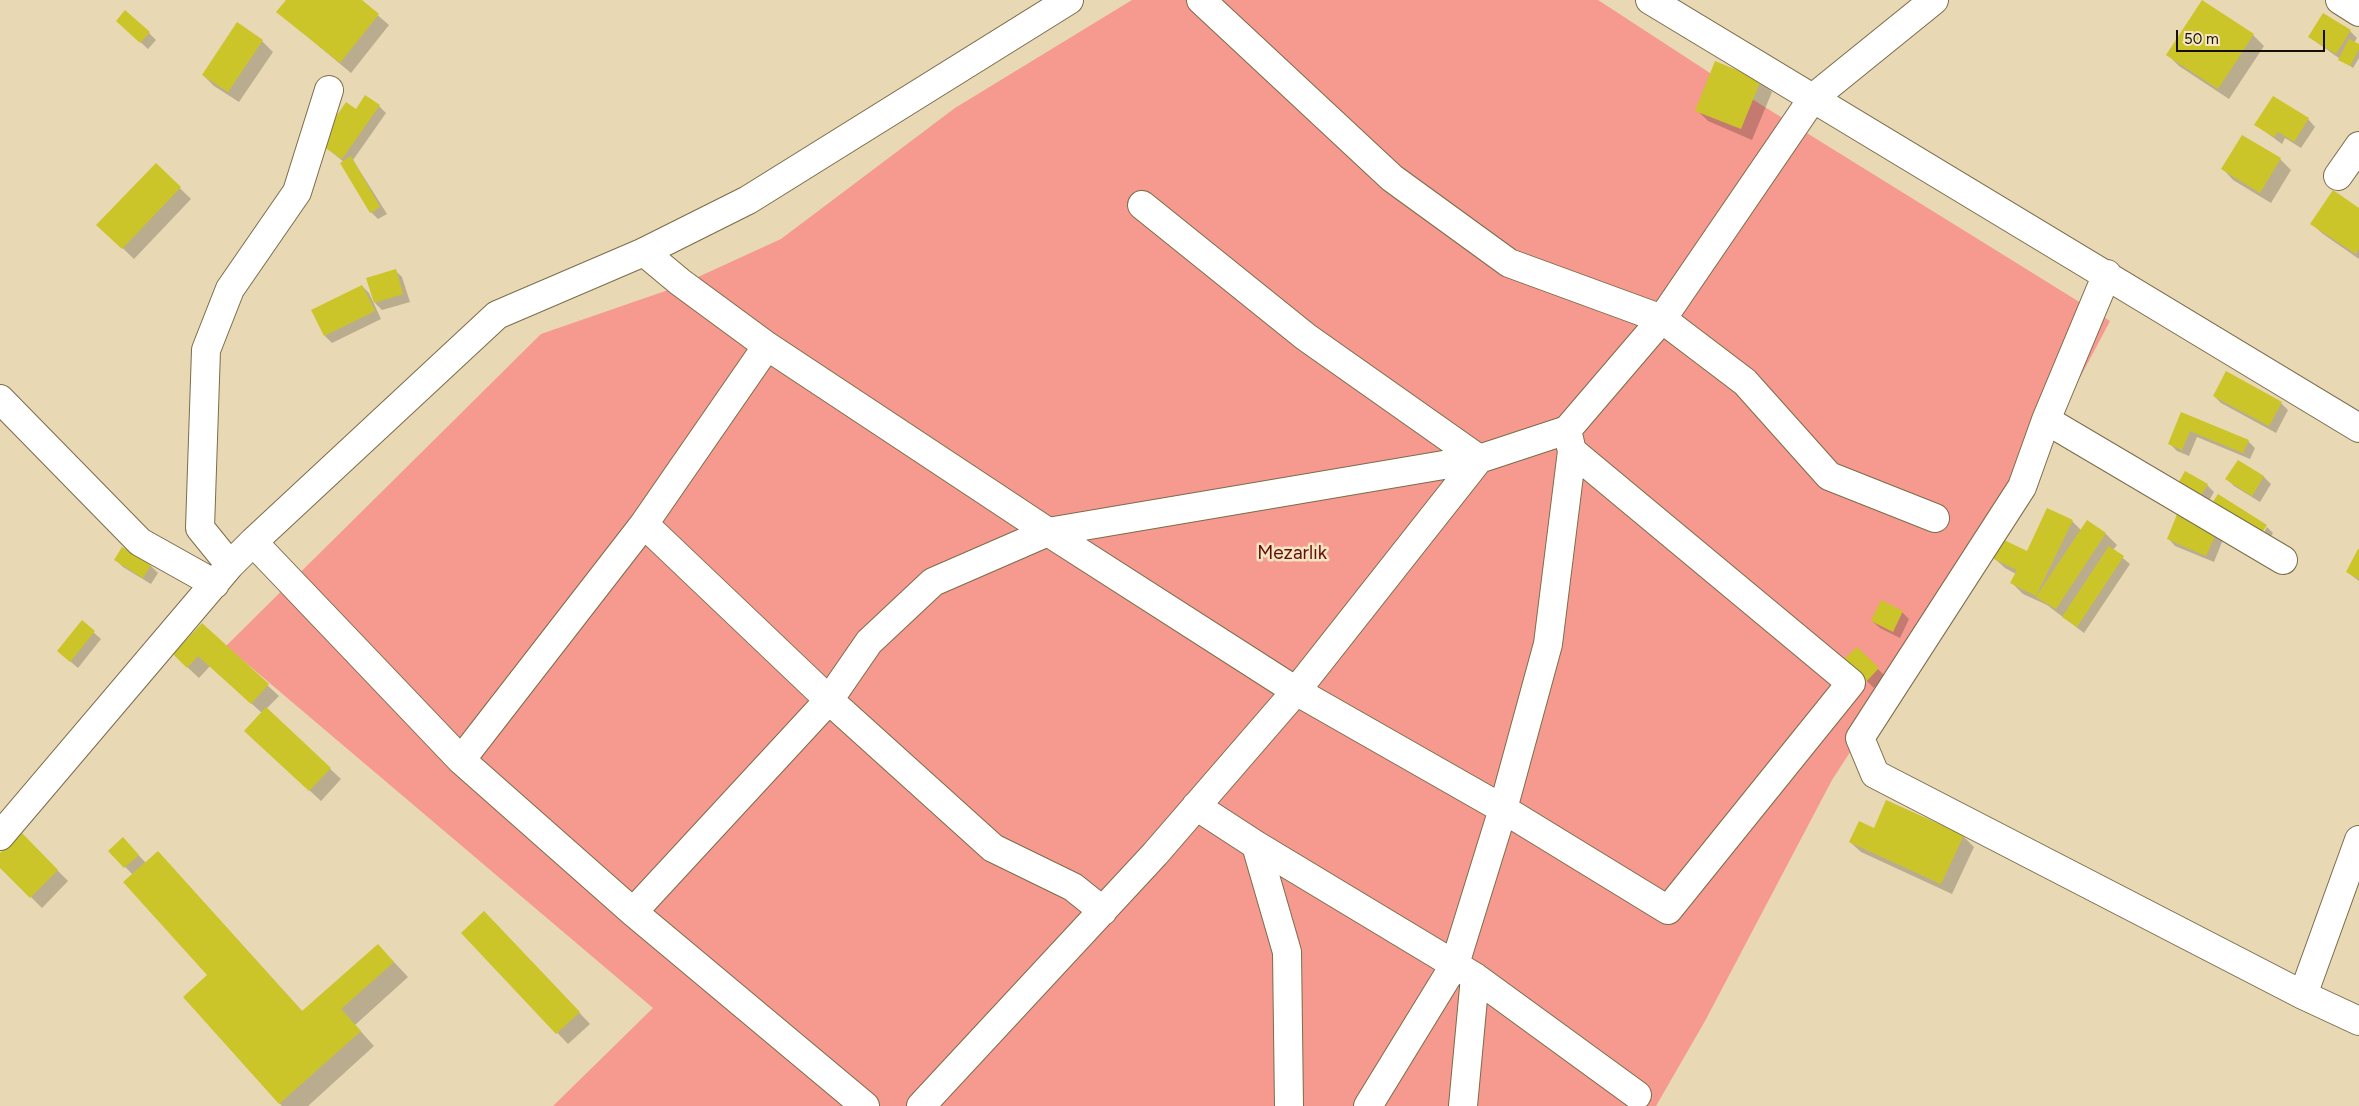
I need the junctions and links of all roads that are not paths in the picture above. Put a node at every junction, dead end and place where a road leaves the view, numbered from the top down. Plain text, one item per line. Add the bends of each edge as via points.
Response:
1 (1069, 0) edge
2 (1201, 0) edge
3 (1650, 0) edge
4 (1934, 0) edge
5 (2340, 0) edge
6 (2359, 12) edge
7 (330, 90) dead end
8 (1813, 98) junction
9 (2359, 146) edge
10 (2338, 176) dead end
11 (1142, 205) dead end
12 (644, 252) junction
13 (2108, 274) junction
14 (1662, 319) junction
15 (767, 346) junction
16 (0, 399) edge
17 (2046, 420) junction
18 (2359, 428) edge
19 (1570, 441) junction
20 (1479, 459) junction
21 (1935, 518) dead end
22 (644, 524) junction
23 (1048, 532) junction
24 (252, 542) junction
25 (2283, 560) dead end
26 (223, 574) junction
27 (1296, 691) junction
28 (829, 700) junction
29 (460, 760) junction
30 (1196, 806) junction
31 (1503, 809) junction
32 (0, 836) edge
33 (2359, 840) edge
34 (1256, 845) junction
35 (633, 912) junction
36 (1103, 912) junction
37 (1465, 971) junction
38 (2303, 995) junction
39 (2359, 1022) edge
40 (1637, 1095) dead end
41 (865, 1106) edge
42 (921, 1106) edge
43 (1289, 1106) edge
44 (1368, 1106) edge
45 (1463, 1106) edge

1 - 12 street via 748,200
2 - 14 street via 1392,178 1509,264
3 - 8 street
4 - 8 street
5 - 6 street
7 - 26 street via 297,192 230,288 206,350 200,528
8 - 13 street
8 - 14 street
9 - 10 street
11 - 20 street via 1306,337
12 - 15 street
12 - 24 street via 497,315
13 - 17 street
13 - 18 street
14 - 19 street
14 - 21 street via 1745,382 1829,476
15 - 22 street
15 - 23 street
16 - 26 street via 140,542
17 - 25 street
17 - 38 street via 2022,487 1860,738 1875,774
19 - 20 street
19 - 31 street via 1548,644
19 - 31 street via 1850,684 1668,910
20 - 23 street
20 - 27 street
22 - 28 street
22 - 29 street
23 - 27 street
23 - 28 street via 933,582 869,642
24 - 26 street
24 - 29 street
26 - 32 street
27 - 30 street
27 - 31 street
28 - 35 street
28 - 36 street via 993,848 1073,887
29 - 35 street
30 - 34 street
30 - 36 street
31 - 37 street
33 - 38 street
34 - 37 street
34 - 43 street via 1287,952
35 - 41 street
36 - 42 street
37 - 40 street
37 - 44 street
37 - 45 street
38 - 39 street

